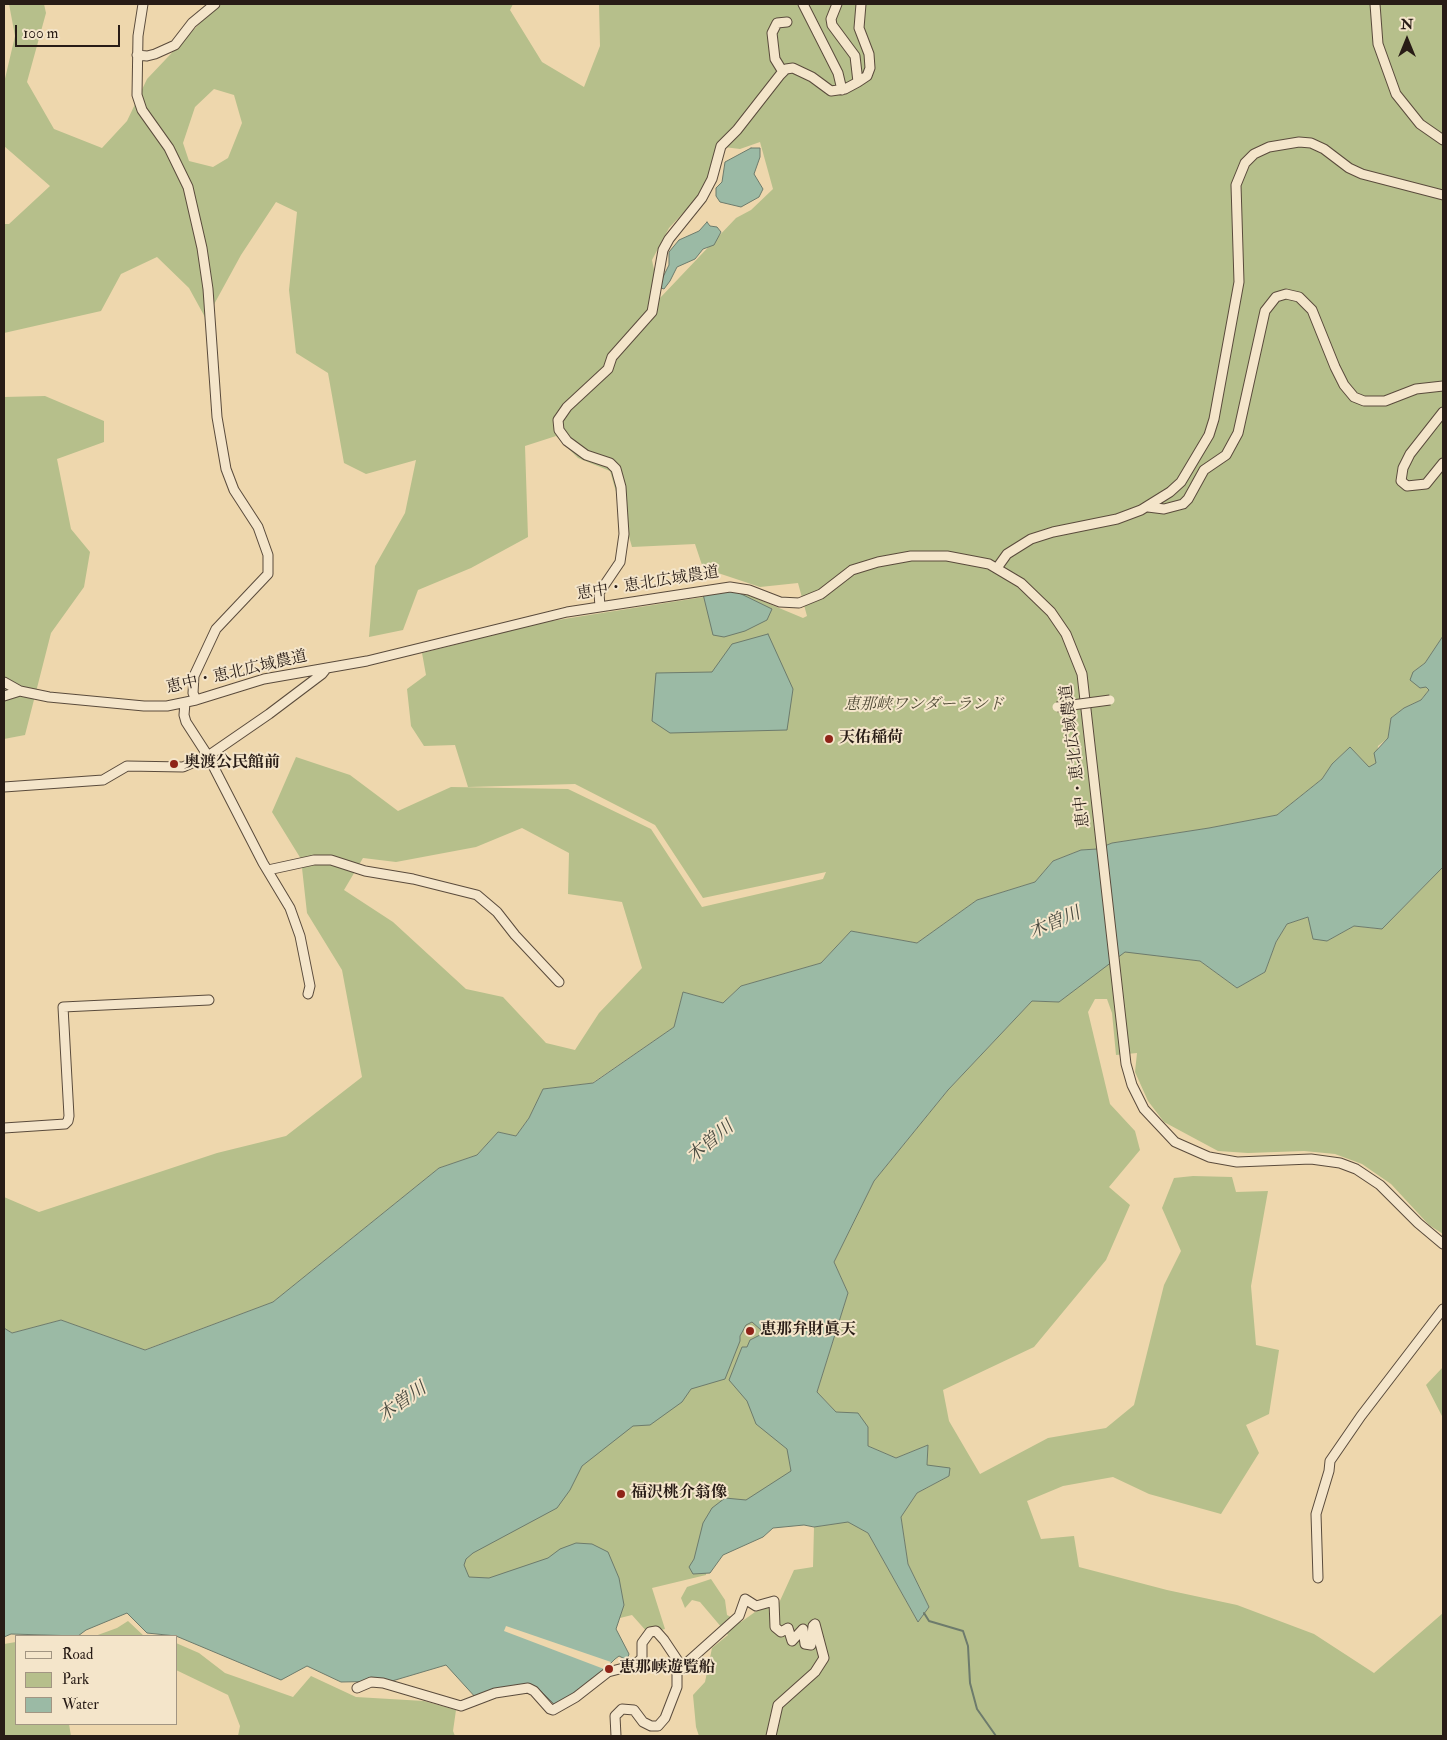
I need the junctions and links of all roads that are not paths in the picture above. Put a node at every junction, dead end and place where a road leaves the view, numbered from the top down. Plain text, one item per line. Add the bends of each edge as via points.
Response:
1 (143, 4) edge
2 (215, 4) edge
3 (803, 4) edge
4 (837, 4) edge
5 (860, 4) edge
6 (1375, 4) edge
7 (788, 22) dead end
8 (137, 54) junction
9 (783, 72) junction
10 (858, 82) junction
11 (842, 90) junction
12 (1443, 140) edge
13 (1443, 195) edge
14 (1443, 386) edge
15 (1443, 412) edge
16 (1443, 463) edge
17 (1148, 507) junction
18 (997, 568) junction
19 (600, 607) junction
20 (326, 669) junction
21 (4, 682) edge
22 (20, 691) junction
23 (4, 696) edge
24 (196, 700) junction
25 (1110, 700) dead end
26 (185, 703) junction
27 (1057, 707) dead end
28 (208, 756) junction
29 (4, 787) edge
30 (268, 870) junction
31 (559, 982) dead end
32 (308, 994) dead end
33 (209, 1000) dead end
34 (4, 1128) edge
35 (1443, 1244) edge
36 (1443, 1309) edge
37 (1318, 1578) dead end
38 (682, 1667) junction
39 (356, 1688) dead end
40 (616, 1736) edge
41 (770, 1736) edge

1 - 8 street
2 - 8 street via 171,47 147,56
3 - 11 street via 838,73
4 - 10 street via 832,25 854,56
5 - 10 street via 859,28 869,54 870,68 867,76
6 - 12 street via 1378,44 1396,94 1420,124
7 - 9 street via 777,24 772,33 775,59
8 - 24 street via 137,95 142,110 169,148 188,187 202,248 217,417 226,469 234,490 258,527 268,555 268,574 216,629 194,676
9 - 11 street via 793,68 831,91
9 - 19 street via 721,146 712,179 702,198 669,239 663,250 652,312 612,357 608,369 567,407 558,420 567,441 586,455 610,463 616,469 621,487 624,534 620,562 599,593
10 - 11 street
13 - 17 street via 1362,174 1324,149 1305,142 1269,147 1245,163 1236,185 1239,282 1214,419 1209,435 1182,482
14 - 17 street via 1416,389 1385,401 1364,401 1354,397 1335,367 1312,310 1299,297 1286,294 1276,297 1266,311 1238,433 1226,455 1204,470 1183,504 1164,509
15 - 16 street via 1410,454 1400,481 1407,486 1426,484
17 - 18 street via 1117,519 1031,539 1008,554
18 - 19 street, 恵中・恵北広域農道 via 956,557 911,556 860,567 821,594 799,603 780,602 749,590 730,587
18 - 35 street, 恵中・恵北広域農道 via 1042,602 1062,628 1073,650 1084,687 1126,1064 1144,1109 1174,1142 1236,1166 1311,1159 1356,1169 1380,1185
19 - 20 street, 恵中・恵北広域農道 via 538,618
20 - 24 street, 恵中・恵北広域農道 via 264,679
20 - 28 street
21 - 22 street, 恵中・恵北広域農道
22 - 23 street
22 - 26 street, 恵中・恵北広域農道 via 144,706
24 - 26 street, 恵中・恵北広域農道
25 - 27 street, bridge
26 - 28 street via 186,722
28 - 29 street via 183,767 127,766 102,780
28 - 30 street
30 - 31 street via 314,860 331,860 365,871 477,895 497,912
30 - 32 street via 290,908 300,936 310,986
33 - 34 street via 63,1007 68,1121 64,1124
36 - 37 street via 1330,1461 1316,1514
38 - 39 street via 664,1640 652,1630 642,1643 642,1658 634,1665 608,1672 553,1710 528,1688 495,1693 460,1706 383,1683 371,1682
38 - 40 street via 677,1672 677,1687 664,1722 651,1726 643,1722 634,1710 622,1709 614,1716
38 - 41 street via 740,1616 745,1598 756,1606 774,1601 775,1627 781,1632 788,1628 792,1641 803,1629 806,1644 811,1645 815,1624 824,1658 815,1672 778,1706

